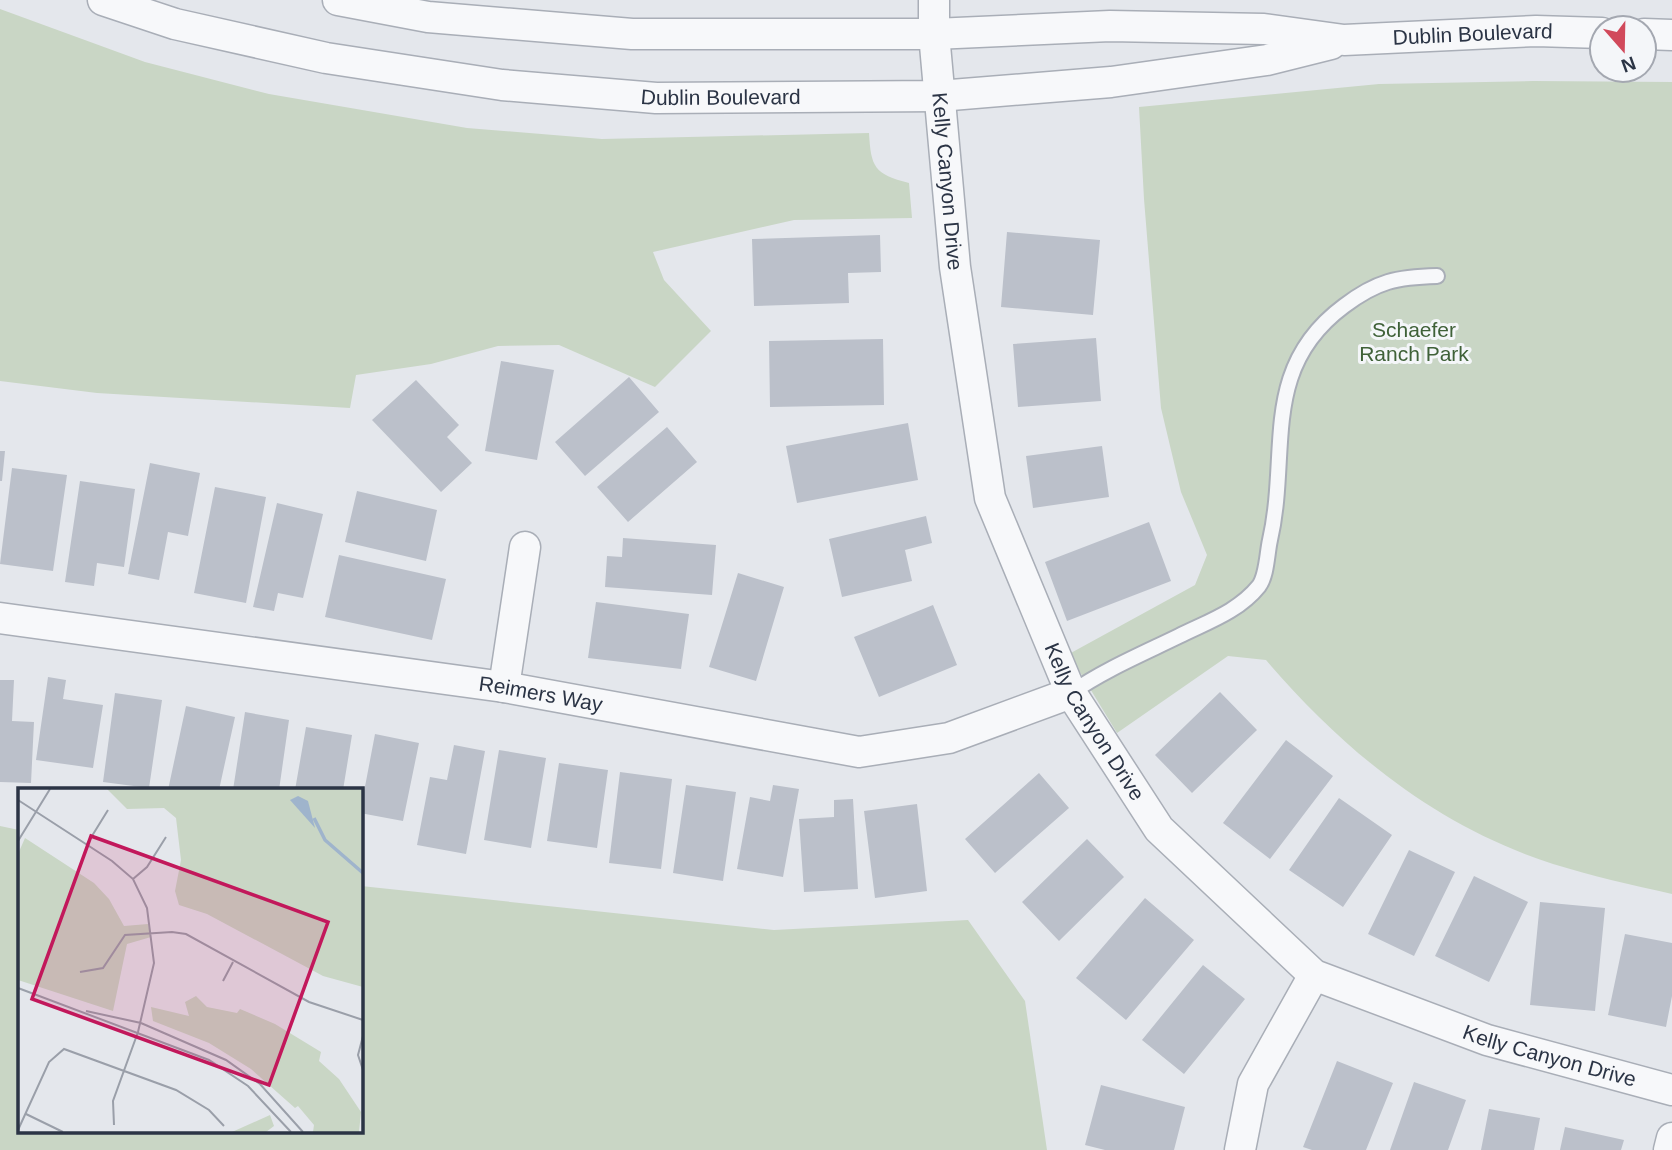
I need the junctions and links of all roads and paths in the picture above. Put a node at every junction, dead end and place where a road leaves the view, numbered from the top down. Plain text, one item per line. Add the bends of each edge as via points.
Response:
1 (103, 0) edge
2 (338, 0) edge
3 (934, 0) edge
4 (1588, 33) edge
5 (934, 34) junction
6 (1344, 40) junction
7 (939, 96) junction
8 (1437, 276) dead end
9 (525, 547) dead end
10 (0, 618) edge
11 (504, 687) junction
12 (1071, 693) junction
13 (1314, 975) junction
14 (1672, 1090) edge
15 (1672, 1138) edge
16 (1240, 1150) edge
17 (1670, 1150) edge

1 - 7 street, Dublin Boulevard via 175,24 326,58 502,85 656,98
2 - 5 street, Dublin Boulevard via 428,17 632,34
3 - 5 street, Kelly Canyon Drive
4 - 6 street, Dublin Boulevard
5 - 6 street, Dublin Boulevard via 1110,26 1265,29
5 - 7 street, Kelly Canyon Drive
6 - 7 street, Dublin Boulevard via 1267,60 1111,82
7 - 12 street, Kelly Canyon Drive via 955,267 990,498
8 - 12 lane via 1402,277 1362,292 1326,319 1298,355 1287,383 1275,520 1261,584 1235,609 1097,675
9 - 11 street
10 - 11 street, Reimers Way
11 - 12 street, Reimers Way via 859,752 949,738
12 - 13 street, Kelly Canyon Drive via 1159,828
13 - 14 street, Kelly Canyon Drive via 1487,1040
13 - 16 street via 1253,1084
15 - 17 street

